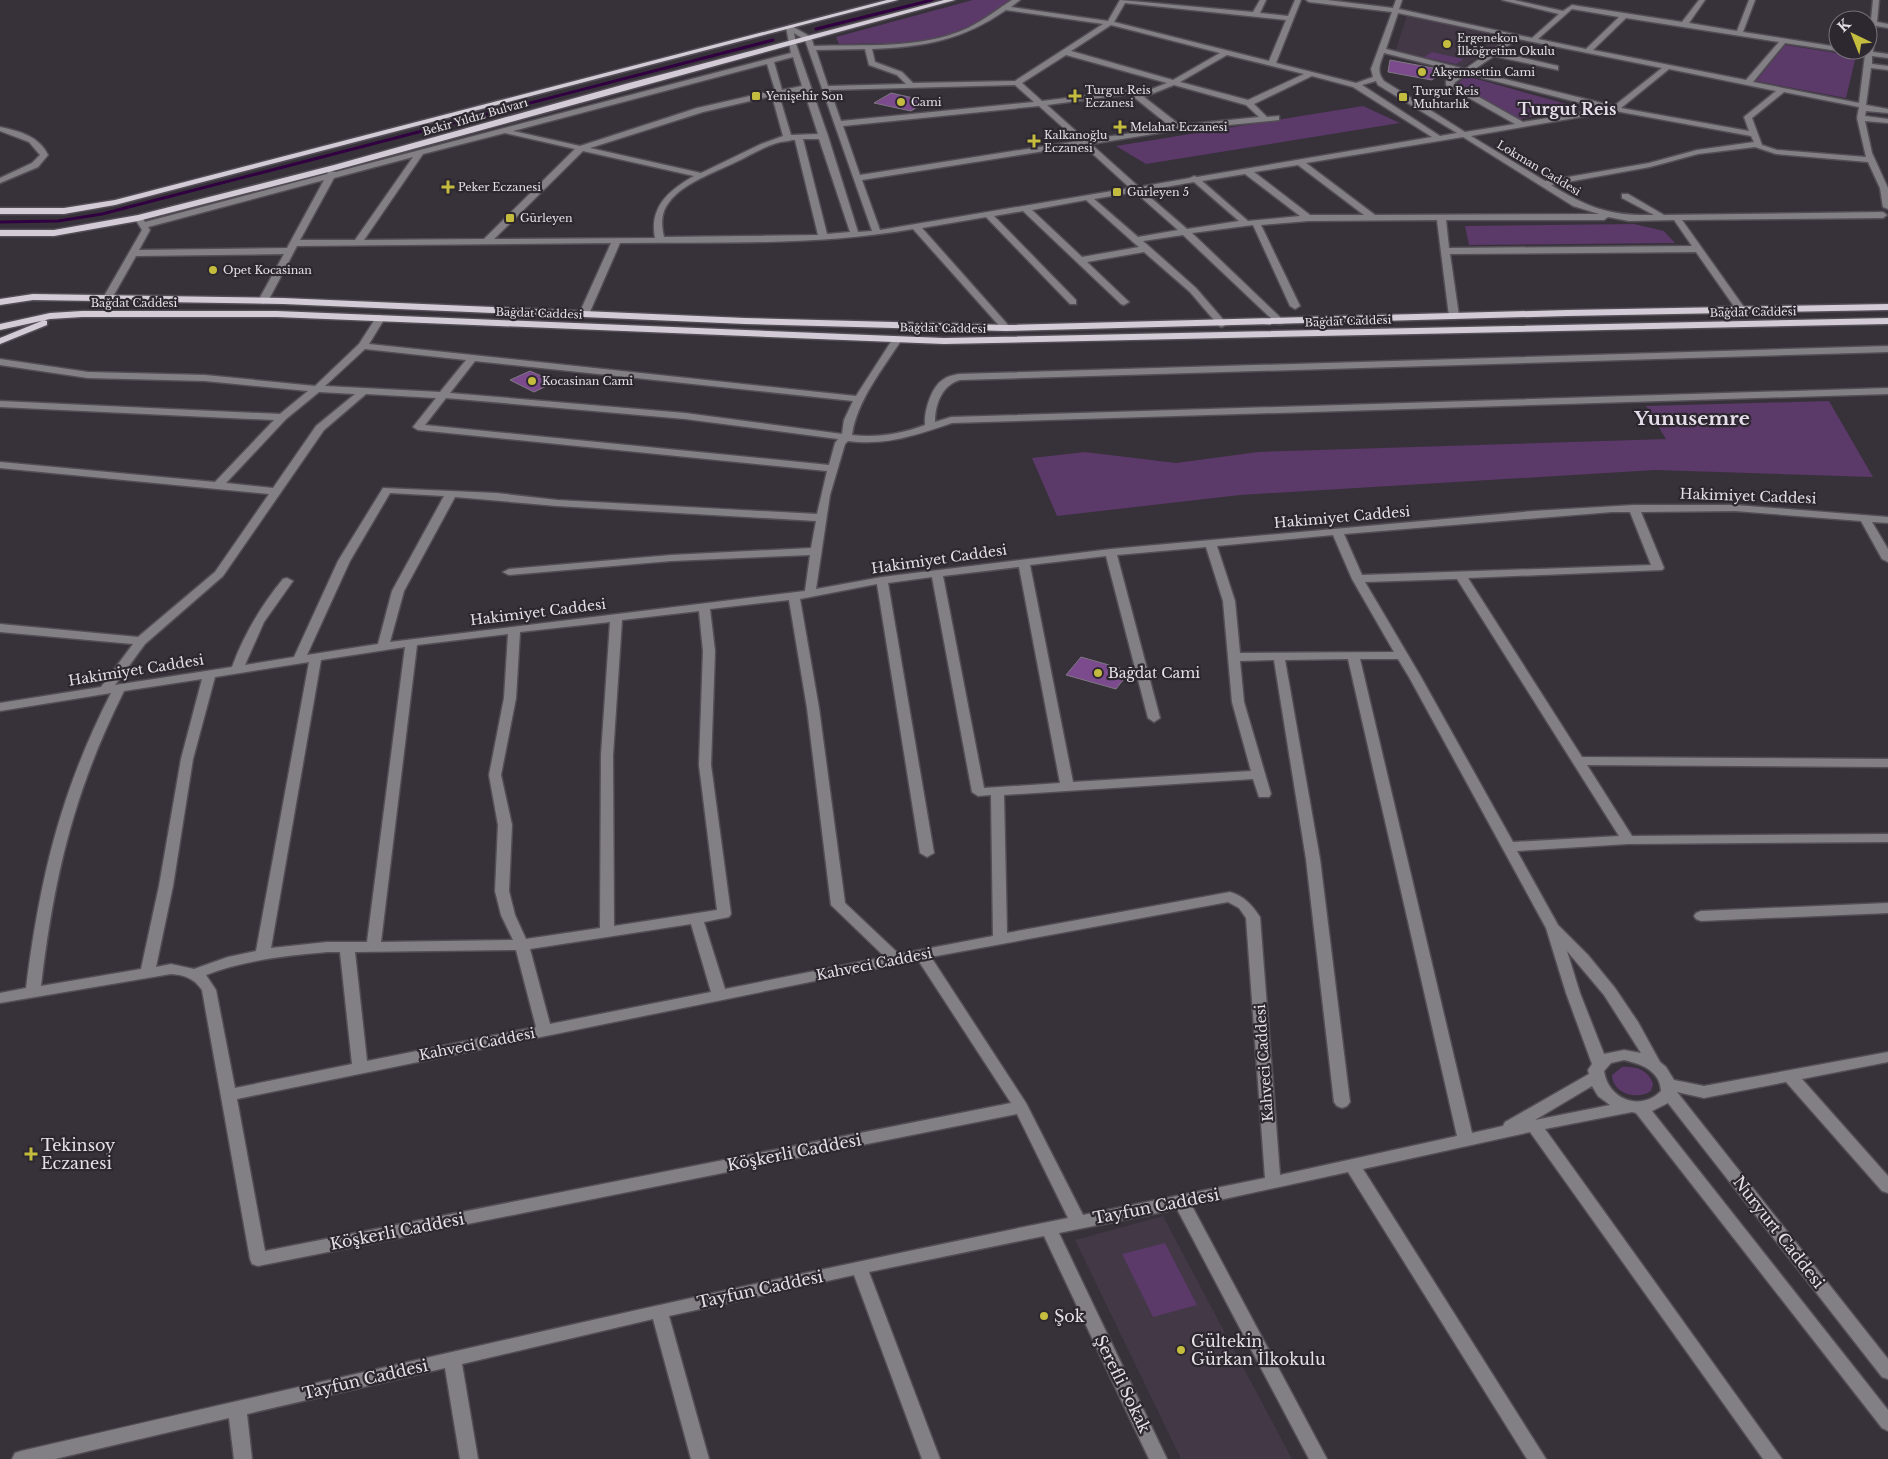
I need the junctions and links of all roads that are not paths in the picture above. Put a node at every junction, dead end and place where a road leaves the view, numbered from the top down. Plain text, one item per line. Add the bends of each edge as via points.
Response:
1 (895, 0) edge
2 (952, 0) edge
3 (1016, 0) edge
4 (1123, 0) edge
5 (1263, 0) edge
6 (1298, 0) edge
7 (1309, 0) edge
8 (1399, 0) edge
9 (1505, 0) edge
10 (1580, 0) edge
11 (1702, 0) edge
12 (1752, 0) edge
13 (1572, 7) junction
14 (1003, 8) junction
15 (1396, 10) junction
16 (1565, 13) junction
17 (1256, 15) junction
18 (1625, 15) junction
19 (1291, 18) junction
20 (1110, 23) junction
21 (1684, 25) junction
22 (790, 28) junction
23 (1740, 34) junction
24 (1517, 36) junction
25 (808, 39) junction
26 (1533, 40) junction
27 (1783, 41) junction
28 (792, 44) junction
29 (868, 46) junction
30 (811, 48) junction
31 (1828, 48) edge
32 (1382, 50) junction
33 (1588, 51) junction
34 (1065, 52) junction
35 (1226, 52) junction
36 (796, 54) junction
37 (1492, 54) junction
38 (1869, 60) edge
39 (770, 61) junction
40 (1272, 63) junction
41 (1868, 66) junction
42 (1668, 67) junction
43 (1556, 68) dead end
44 (1888, 68) edge
45 (1467, 71) junction
46 (1312, 73) junction
47 (1377, 78) junction
48 (1017, 83) junction
49 (1172, 83) junction
50 (1748, 83) junction
51 (1356, 85) junction
52 (911, 86) junction
53 (808, 88) junction
54 (825, 88) junction
55 (1782, 90) junction
56 (777, 92) junction
57 (1138, 97) junction
58 (1249, 103) junction
59 (1040, 104) junction
60 (1863, 107) junction
61 (1615, 109) junction
62 (1888, 111) edge
63 (1276, 118) dead end
64 (1861, 118) junction
65 (1265, 119) junction
66 (1888, 121) edge
67 (838, 124) junction
68 (1521, 124) junction
69 (1178, 128) junction
70 (0, 129) edge
71 (505, 131) junction
72 (1461, 134) junction
73 (1754, 134) junction
74 (824, 136) junction
75 (799, 138) junction
76 (1437, 138) junction
77 (788, 139) junction
78 (1083, 142) junction
79 (1757, 144) junction
80 (581, 148) junction
81 (419, 154) junction
82 (1871, 160) junction
83 (1298, 161) junction
84 (337, 167) junction
85 (1246, 170) junction
86 (701, 175) junction
87 (329, 177) junction
88 (857, 178) junction
89 (1194, 178) junction
90 (0, 181) edge
91 (1542, 184) junction
92 (1134, 189) junction
93 (1887, 190) edge
94 (1625, 196) dead end
95 (1086, 197) junction
96 (1025, 208) junction
97 (0, 211) edge
98 (1887, 211) edge
99 (988, 214) junction
100 (1617, 216) junction
101 (1663, 217) junction
102 (1676, 217) junction
103 (1308, 218) junction
104 (1373, 218) junction
105 (1442, 218) junction
106 (141, 222) junction
107 (1256, 222) junction
108 (1246, 223) junction
109 (915, 226) junction
110 (1184, 231) junction
111 (0, 233) edge
112 (877, 233) junction
113 (854, 235) junction
114 (823, 237) junction
115 (488, 240) junction
116 (617, 240) junction
117 (660, 240) junction
118 (1136, 240) junction
119 (358, 242) junction
120 (291, 247) junction
121 (1146, 249) junction
122 (1698, 249) junction
123 (1446, 251) junction
124 (133, 253) junction
125 (1080, 260) junction
126 (0, 295) edge
127 (33, 296) junction
128 (108, 298) junction
129 (263, 301) junction
130 (0, 302) edge
131 (1073, 302) dead end
132 (1124, 302) dead end
133 (1295, 306) dead end
134 (1888, 307) edge
135 (1741, 310) junction
136 (82, 314) junction
137 (584, 314) junction
138 (1454, 316) junction
139 (380, 318) junction
140 (1888, 321) edge
141 (1280, 322) junction
142 (1222, 324) junction
143 (0, 327) edge
144 (1006, 328) junction
145 (896, 339) junction
146 (0, 341) edge
147 (364, 346) junction
148 (1888, 349) edge
149 (472, 358) junction
150 (0, 362) edge
151 (317, 389) junction
152 (1888, 391) edge
153 (363, 392) junction
154 (441, 394) junction
155 (859, 399) junction
156 (0, 404) edge
157 (282, 417) junction
158 (930, 426) junction
159 (846, 436) junction
160 (0, 466) edge
161 (832, 468) junction
162 (218, 485) junction
163 (276, 491) junction
164 (451, 494) junction
165 (1634, 508) junction
166 (822, 518) junction
167 (1864, 518) junction
168 (1888, 520) edge
169 (1338, 533) junction
170 (1211, 544) junction
171 (816, 552) junction
172 (1111, 552) junction
173 (1888, 559) edge
174 (1024, 563) junction
175 (509, 572) dead end
176 (937, 574) junction
177 (1461, 576) junction
178 (1358, 579) junction
179 (882, 580) junction
180 (287, 581) dead end
181 (810, 594) junction
182 (794, 596) junction
183 (704, 607) junction
184 (616, 618) junction
185 (0, 628) edge
186 (514, 630) junction
187 (141, 641) junction
188 (411, 642) junction
189 (383, 646) junction
190 (1353, 655) junction
191 (1402, 655) junction
192 (316, 656) junction
193 (1279, 656) junction
194 (1234, 657) junction
195 (299, 659) junction
196 (237, 668) junction
197 (210, 673) junction
198 (120, 687) junction
199 (105, 690) junction
200 (0, 707) edge
201 (1154, 718) dead end
202 (1579, 761) junction
203 (1888, 763) edge
204 (1259, 775) junction
205 (1067, 787) junction
206 (997, 791) junction
207 (1264, 794) dead end
208 (1888, 838) edge
209 (1628, 840) junction
210 (1508, 847) junction
211 (927, 853) dead end
212 (1888, 908) edge
213 (1701, 916) dead end
214 (697, 920) junction
215 (1553, 928) junction
216 (607, 933) junction
217 (1000, 939) junction
218 (522, 945) junction
219 (373, 946) junction
220 (347, 947) junction
221 (263, 954) junction
222 (922, 954) junction
223 (896, 959) junction
224 (148, 973) junction
225 (195, 974) junction
226 (33, 992) junction
227 (719, 995) junction
228 (0, 998) edge
229 (544, 1031) junction
230 (1888, 1057) edge
231 (1654, 1064) junction
232 (360, 1068) junction
233 (1598, 1070) junction
234 (1790, 1076) junction
235 (1669, 1089) junction
236 (228, 1095) junction
237 (1342, 1102) dead end
238 (1021, 1107) junction
239 (1636, 1107) junction
240 (1534, 1126) junction
241 (1502, 1132) junction
242 (1466, 1140) junction
243 (1352, 1165) junction
244 (1273, 1183) junction
245 (1888, 1187) edge
246 (1182, 1201) junction
247 (1078, 1222) junction
248 (1048, 1228) junction
249 (859, 1267) junction
250 (659, 1311) junction
251 (452, 1358) junction
252 (1888, 1372) edge
253 (238, 1408) junction
254 (1888, 1423) edge
255 (21, 1459) edge
256 (243, 1459) edge
257 (468, 1459) edge
258 (700, 1459) edge
259 (931, 1459) edge
260 (1158, 1459) edge
261 (1318, 1459) edge
262 (1537, 1459) edge
263 (1773, 1459) edge

1 - 22 main road, Bekir Yıldız Bulvarı
2 - 25 main road, Bekir Yıldız Bulvarı
3 - 14 street
4 - 17 street
4 - 20 street
5 - 17 street
6 - 19 street
7 - 15 street
8 - 15 street
9 - 16 street
10 - 13 street
11 - 21 street
12 - 23 street
13 - 16 street
13 - 18 street
14 - 20 street
14 - 29 street via 976,27 947,38 913,44
15 - 24 street
15 - 32 street
16 - 26 street
17 - 19 street
18 - 21 street
18 - 33 street
19 - 40 street
20 - 34 street
20 - 35 street
21 - 23 street
22 - 25 street
22 - 28 street
22 - 97 main road, Bekir Yıldız Bulvarı via 115,202 52,212
23 - 27 street
24 - 26 street
24 - 37 street
25 - 28 main road, Bekir Yıldız Bulvarı
25 - 30 street
26 - 33 street
27 - 31 street
27 - 50 street
28 - 36 street
28 - 84 main road, Bekir Yıldız Bulvarı
29 - 30 street
29 - 52 street via 872,63 904,75
30 - 54 street
32 - 45 street
32 - 47 street via 1375,69
33 - 42 street
34 - 48 street
34 - 49 street
35 - 40 street
35 - 49 street
36 - 39 street
36 - 53 street
37 - 43 street
37 - 45 street
38 - 41 street
39 - 56 street
39 - 71 street
40 - 46 street
41 - 44 street
41 - 60 street
42 - 50 street
42 - 61 street
45 - 61 street
45 - 68 street via 1449,83
46 - 51 street
46 - 58 street
47 - 51 street
47 - 72 street, Lokman Caddesi
48 - 52 street
48 - 59 street
49 - 57 street
49 - 58 street
50 - 55 street
51 - 76 street
52 - 54 street
53 - 56 street
53 - 74 street
54 - 67 street
55 - 60 street
55 - 73 street via 1748,117
56 - 77 street
56 - 80 street via 673,117
57 - 59 street via 1132,92
57 - 69 street
58 - 65 street
59 - 67 street
59 - 78 street
60 - 62 street
60 - 64 street
61 - 68 street
61 - 73 street
63 - 65 street
64 - 66 street
64 - 82 street
65 - 69 street
67 - 88 street
68 - 72 street
69 - 78 street
70 - 90 street via 32,141 44,155 35,165
71 - 80 street
71 - 81 street
72 - 76 street
72 - 91 street, Lokman Caddesi
73 - 79 street
74 - 75 street
74 - 113 street
75 - 77 street
75 - 114 street
76 - 83 street
77 - 86 street via 775,140
78 - 88 street
78 - 92 street
79 - 82 street via 1776,152
79 - 91 street via 1697,152 1650,165
80 - 86 street
80 - 115 street
81 - 87 street
81 - 119 street
82 - 93 street
83 - 85 street
83 - 104 street
84 - 87 street
84 - 106 main road, Bekir Yıldız Bulvarı
85 - 89 street
85 - 103 street
86 - 117 street via 676,191 661,209 657,228
87 - 106 street
87 - 120 street
88 - 112 street
89 - 92 street
89 - 108 street
91 - 100 street, Lokman Caddesi via 1576,204
92 - 95 street
92 - 110 street
93 - 98 street
94 - 101 street
95 - 96 street
95 - 118 street
96 - 99 street
96 - 125 street
98 - 102 street, Lokman Caddesi
99 - 109 street
99 - 131 street
100 - 101 street, Lokman Caddesi
100 - 105 street via 1579,219
101 - 102 street, Lokman Caddesi
102 - 122 street
103 - 104 street
103 - 107 street
104 - 105 street
105 - 123 street
106 - 111 main road, Bekir Yıldız Bulvarı via 54,233
106 - 124 street via 146,230
107 - 108 street
107 - 133 street
108 - 110 street
109 - 112 street
109 - 144 street
110 - 118 street
110 - 141 street
112 - 113 street
113 - 114 street
114 - 117 street
115 - 116 street
115 - 119 street
116 - 117 street
116 - 137 street
118 - 121 street
119 - 120 street
120 - 124 street
120 - 129 street
121 - 125 street
121 - 142 street via 1193,290
122 - 123 street
122 - 135 street
123 - 138 street
124 - 128 street
125 - 132 street
126 - 127 main road
127 - 128 main road, Bağdat Caddesi
127 - 130 main road, Bağdat Caddesi
128 - 129 main road, Bağdat Caddesi
129 - 137 main road, Bağdat Caddesi
134 - 135 main road, Bağdat Caddesi
135 - 138 main road, Bağdat Caddesi
136 - 139 main road, Bağdat Caddesi via 277,314
136 - 143 main road, Bağdat Caddesi via 50,316
136 - 146 main road via 49,322
137 - 144 main road, Bağdat Caddesi
138 - 141 main road, Bağdat Caddesi
139 - 145 main road, Bağdat Caddesi
139 - 147 street
140 - 145 main road, Bağdat Caddesi via 1190,337
141 - 142 main road, Bağdat Caddesi
142 - 144 main road, Bağdat Caddesi
145 - 155 street
147 - 149 street
147 - 151 street
148 - 158 street via 959,377 946,381 933,401 929,412
149 - 154 street
149 - 155 street
150 - 151 street via 88,375 205,378
151 - 153 street
151 - 157 street
152 - 158 street via 950,420
153 - 154 street
153 - 163 street via 320,428
154 - 159 street via 685,416
154 - 161 street via 418,427
155 - 159 street
156 - 157 street
157 - 162 street
158 - 159 street via 890,439 867,440
159 - 161 street via 840,443
160 - 162 street
161 - 166 street
162 - 163 street
163 - 187 street via 219,574
164 - 166 street
164 - 189 street via 398,591
164 - 195 street via 387,490 344,561
165 - 167 street, Hakimiyet Caddesi via 1735,508
165 - 169 street, Hakimiyet Caddesi via 1533,514
165 - 177 street via 1658,568
166 - 171 street
167 - 168 street, Hakimiyet Caddesi
167 - 173 street
169 - 170 street, Hakimiyet Caddesi
169 - 178 street
170 - 172 street, Hakimiyet Caddesi
170 - 194 street via 1229,601
171 - 175 street via 671,558
171 - 181 street
172 - 174 street, Hakimiyet Caddesi
172 - 201 street
174 - 176 street, Hakimiyet Caddesi
174 - 205 street
176 - 179 street, Hakimiyet Caddesi
176 - 206 street via 978,792
177 - 178 street
177 - 202 street
178 - 191 street
179 - 181 street, Hakimiyet Caddesi
179 - 211 street
180 - 196 street via 259,619
181 - 182 street, Hakimiyet Caddesi
182 - 183 street, Hakimiyet Caddesi
182 - 223 street via 813,708 838,905
183 - 184 street, Hakimiyet Caddesi
183 - 214 street via 708,651 705,764 724,914
184 - 186 street, Hakimiyet Caddesi
184 - 216 street via 607,755
185 - 187 street
186 - 188 street, Hakimiyet Caddesi
186 - 218 street via 510,698 495,775 506,825 502,891 508,916
187 - 199 street
188 - 189 street, Hakimiyet Caddesi
188 - 219 street
189 - 192 street, Hakimiyet Caddesi
190 - 191 street
190 - 193 street
190 - 242 street
191 - 210 street
192 - 195 street, Hakimiyet Caddesi
192 - 221 street
193 - 194 street
193 - 237 street via 1313,859
194 - 204 street via 1238,702
195 - 196 street, Hakimiyet Caddesi
196 - 197 street, Hakimiyet Caddesi
197 - 198 street, Hakimiyet Caddesi
197 - 224 street via 187,759
198 - 199 street, Hakimiyet Caddesi
198 - 226 street via 90,746 58,837 45,896
199 - 200 street, Hakimiyet Caddesi
202 - 203 street
202 - 209 street
204 - 205 street
204 - 207 street
205 - 206 street
206 - 217 street
208 - 209 street
209 - 210 street
210 - 215 street
212 - 213 street
214 - 216 street
214 - 227 street
215 - 231 street via 1612,992
215 - 233 street
216 - 218 street
217 - 222 street, Kahveci Caddesi
217 - 244 street, Kahveci Caddesi via 1230,897 1244,904 1252,917
218 - 219 street
218 - 229 street
219 - 220 street
220 - 221 street
220 - 232 street
221 - 225 street via 233,960
222 - 223 street, Kahveci Caddesi
222 - 238 street
223 - 227 street, Kahveci Caddesi
224 - 225 street via 171,969
224 - 226 street
225 - 236 street, Köşkerli Caddesi via 209,990
226 - 228 street
227 - 229 street, Kahveci Caddesi
229 - 232 street, Kahveci Caddesi
230 - 234 street
231 - 233 street via 1624,1055 1606,1059
231 - 235 street via 1662,1071
232 - 236 street, Kahveci Caddesi
233 - 239 street via 1598,1084 1610,1098
233 - 241 street
234 - 235 street via 1704,1092
234 - 245 street
235 - 239 street via 1660,1104
235 - 252 street, Nuryurt Caddesi
236 - 238 street, Köşkerli Caddesi via 258,1259
238 - 247 street
239 - 240 street, Tayfun Caddesi
239 - 254 street
240 - 241 street, Tayfun Caddesi
240 - 263 street
241 - 242 street, Tayfun Caddesi
242 - 243 street, Tayfun Caddesi
243 - 244 street, Tayfun Caddesi
243 - 262 street
244 - 246 street, Tayfun Caddesi
246 - 247 street, Tayfun Caddesi
246 - 261 street
247 - 248 street, Tayfun Caddesi
248 - 249 street, Tayfun Caddesi
248 - 260 street, Şerefli Sokak
249 - 250 street, Tayfun Caddesi
249 - 259 street
250 - 251 street, Tayfun Caddesi
250 - 258 street
251 - 253 street, Tayfun Caddesi
251 - 257 street
253 - 255 street, Tayfun Caddesi
253 - 256 street

